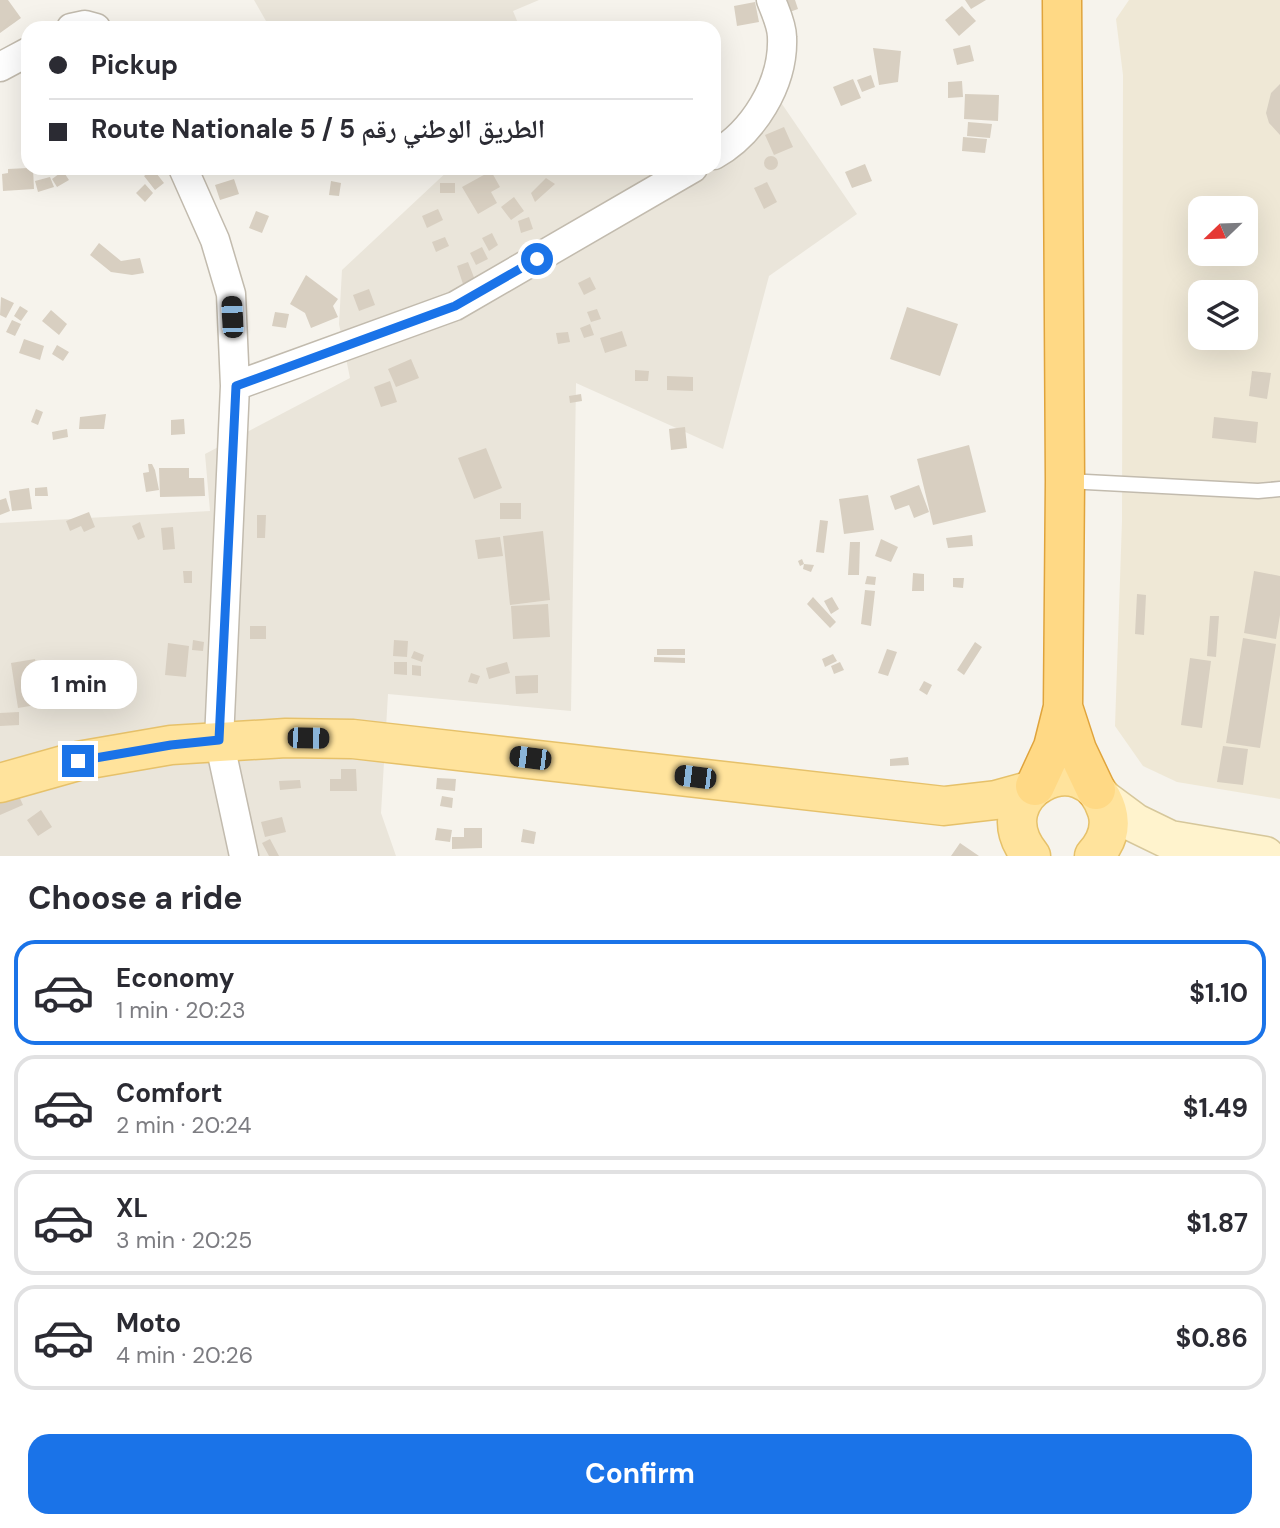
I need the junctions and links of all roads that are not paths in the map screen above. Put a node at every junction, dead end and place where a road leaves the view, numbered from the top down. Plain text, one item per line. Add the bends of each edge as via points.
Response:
1 (771, 0) edge
2 (1062, 0) edge
3 (21, 56) edge
4 (0, 67) edge
5 (721, 151) edge
6 (186, 175) edge
7 (681, 175) edge
8 (236, 386) junction
9 (1065, 481) junction
10 (1280, 489) edge
11 (1063, 707) junction
12 (219, 740) junction
13 (0, 783) edge
14 (1032, 788) junction
15 (1100, 795) junction
16 (944, 806) junction
17 (1170, 840) junction
18 (1030, 855) edge
19 (244, 856) edge
20 (1094, 856) edge
21 (1101, 856) edge
22 (1265, 856) edge

1 - 5 street via 782,36 778,68 750,126
2 - 9 highway
3 - 4 street
6 - 8 street via 215,240 231,293
7 - 8 street via 455,306
8 - 12 street
9 - 10 lane
9 - 11 highway
11 - 14 highway via 1053,747
11 - 15 highway via 1077,750
12 - 13 main road via 124,752
12 - 16 main road via 339,739 419,745
12 - 19 street
14 - 15 main road via 1060,776 1086,782
14 - 16 main road via 996,800
14 - 18 main road via 1020,805 1017,822 1020,840
15 - 17 main road via 1135,823
15 - 20 main road via 1109,816 1109,832
16 - 18 main road
17 - 21 main road
17 - 22 main road

